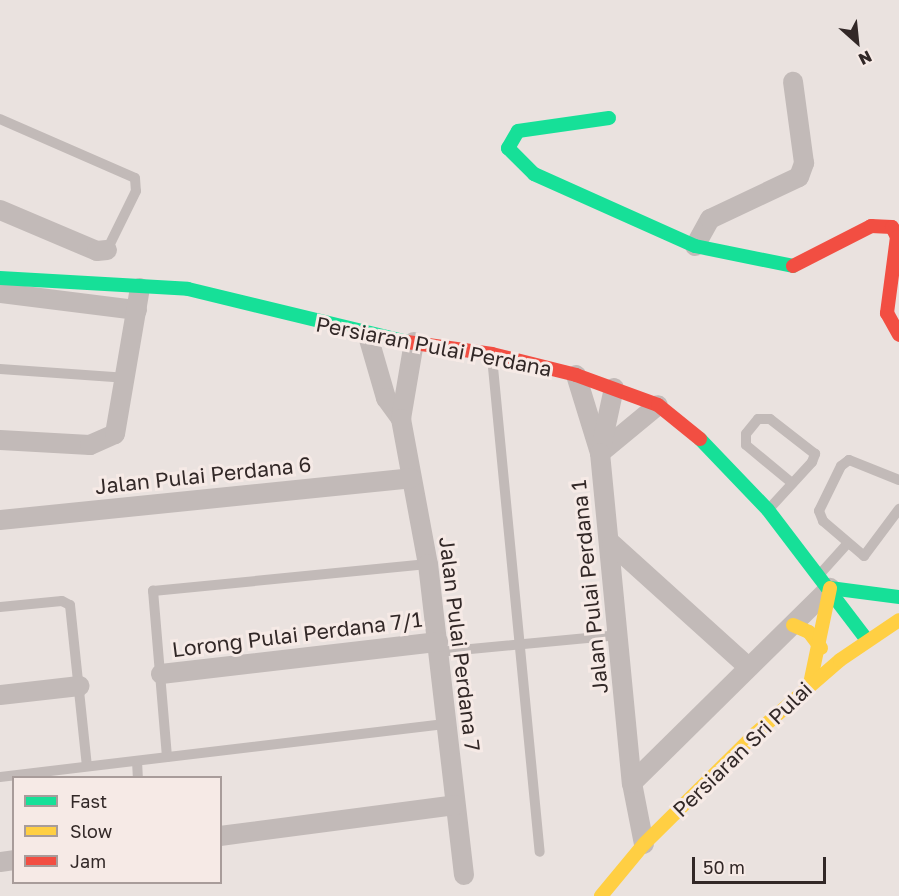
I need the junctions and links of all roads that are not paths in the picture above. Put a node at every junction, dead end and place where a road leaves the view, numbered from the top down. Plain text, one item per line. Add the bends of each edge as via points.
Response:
1 (794, 82) dead end
2 (609, 118) dead end
3 (0, 119) edge
4 (0, 210) edge
5 (695, 246) junction
6 (107, 250) joint
7 (0, 278) edge
8 (140, 288) junction
9 (0, 293) edge
10 (137, 310) junction
11 (899, 335) edge
12 (368, 336) junction
13 (414, 342) junction
14 (492, 354) junction
15 (0, 369) edge
16 (576, 375) junction
17 (128, 378) junction
18 (614, 388) junction
19 (658, 405) junction
20 (401, 419) junction
21 (0, 440) edge
22 (600, 453) junction
23 (411, 478) junction
24 (899, 480) edge
25 (792, 483) junction
26 (899, 509) edge
27 (768, 510) junction
28 (0, 520) edge
29 (612, 544) junction
30 (847, 544) junction
31 (428, 564) junction
32 (825, 581) junction
33 (899, 597) edge
34 (0, 607) edge
35 (899, 620) edge
36 (793, 625) junction
37 (619, 635) junction
38 (872, 637) junction
39 (899, 637) edge
40 (519, 642) junction
41 (438, 647) junction
42 (821, 648) junction
43 (748, 666) junction
44 (161, 674) junction
45 (810, 684) junction
46 (79, 686) junction
47 (0, 695) edge
48 (447, 724) junction
49 (167, 757) junction
50 (137, 761) junction
51 (87, 766) junction
52 (138, 776) edge
53 (0, 777) edge
54 (632, 783) junction
55 (455, 806) junction
56 (222, 836) edge
57 (644, 844) junction
58 (540, 852) dead end
59 (464, 875) dead end
60 (606, 894) edge

1 - 5 street via 804,163 798,177 710,219
2 - 5 street via 518,131 508,148 534,174
3 - 6 lane via 135,178 136,191
4 - 6 street via 97,251
5 - 11 street via 800,267 870,226 892,227 897,237 887,313
7 - 8 street, Persiaran Pulai Perdana
8 - 10 street
8 - 12 street, Persiaran Pulai Perdana via 188,289
9 - 10 street
10 - 17 street
12 - 13 street, Persiaran Pulai Perdana
12 - 20 street, Jalan Pulai Perdana 7 via 386,398
13 - 14 street, Persiaran Pulai Perdana
13 - 20 street, Jalan Pulai Perdana 7
14 - 16 street, Persiaran Pulai Perdana
14 - 40 lane
15 - 17 lane
16 - 18 street, Persiaran Pulai Perdana
16 - 22 street
17 - 21 street via 121,422 103,442
18 - 19 street, Persiaran Pulai Perdana
18 - 22 street, Jalan Pulai Perdana 1
19 - 22 street
19 - 27 street, Persiaran Pulai Perdana via 680,418
20 - 23 street, Jalan Pulai Perdana 7
22 - 29 street, Jalan Pulai Perdana 1
23 - 28 street, Jalan Pulai Perdana 6
23 - 31 street, Jalan Pulai Perdana 7
24 - 30 lane via 856,461 841,466 819,511
25 - 25 lane via 746,445 746,434 758,419 770,419 811,446 812,462
25 - 27 lane
26 - 30 lane via 869,553 858,554
27 - 32 street, Persiaran Pulai Perdana
29 - 37 street, Jalan Pulai Perdana 1
29 - 43 street
30 - 32 lane
31 - 41 street, Jalan Pulai Perdana 7
31 - 44 lane via 153,591
32 - 33 street
32 - 36 street
32 - 38 street, Persiaran Pulai Perdana
32 - 42 street
34 - 46 lane via 63,601 70,605
35 - 38 street, Persiaran Sri Pulai
36 - 42 street via 809,632
36 - 43 street
37 - 40 lane
37 - 54 street, Jalan Pulai Perdana 1
38 - 39 lane
38 - 45 street, Persiaran Sri Pulai
40 - 41 lane
40 - 58 lane
41 - 44 street, Lorong Pulai Perdana 7/1
41 - 48 street, Jalan Pulai Perdana 7
42 - 45 street
43 - 54 street
44 - 49 lane
45 - 57 street, Persiaran Sri Pulai
46 - 47 street
46 - 51 lane
48 - 49 lane
48 - 55 street, Jalan Pulai Perdana 7
49 - 50 lane
50 - 51 lane
50 - 52 lane
51 - 53 lane
54 - 57 street, Jalan Pulai Perdana 1
55 - 56 street
55 - 59 street, Jalan Pulai Perdana 7
57 - 60 street, Persiaran Sri Pulai

